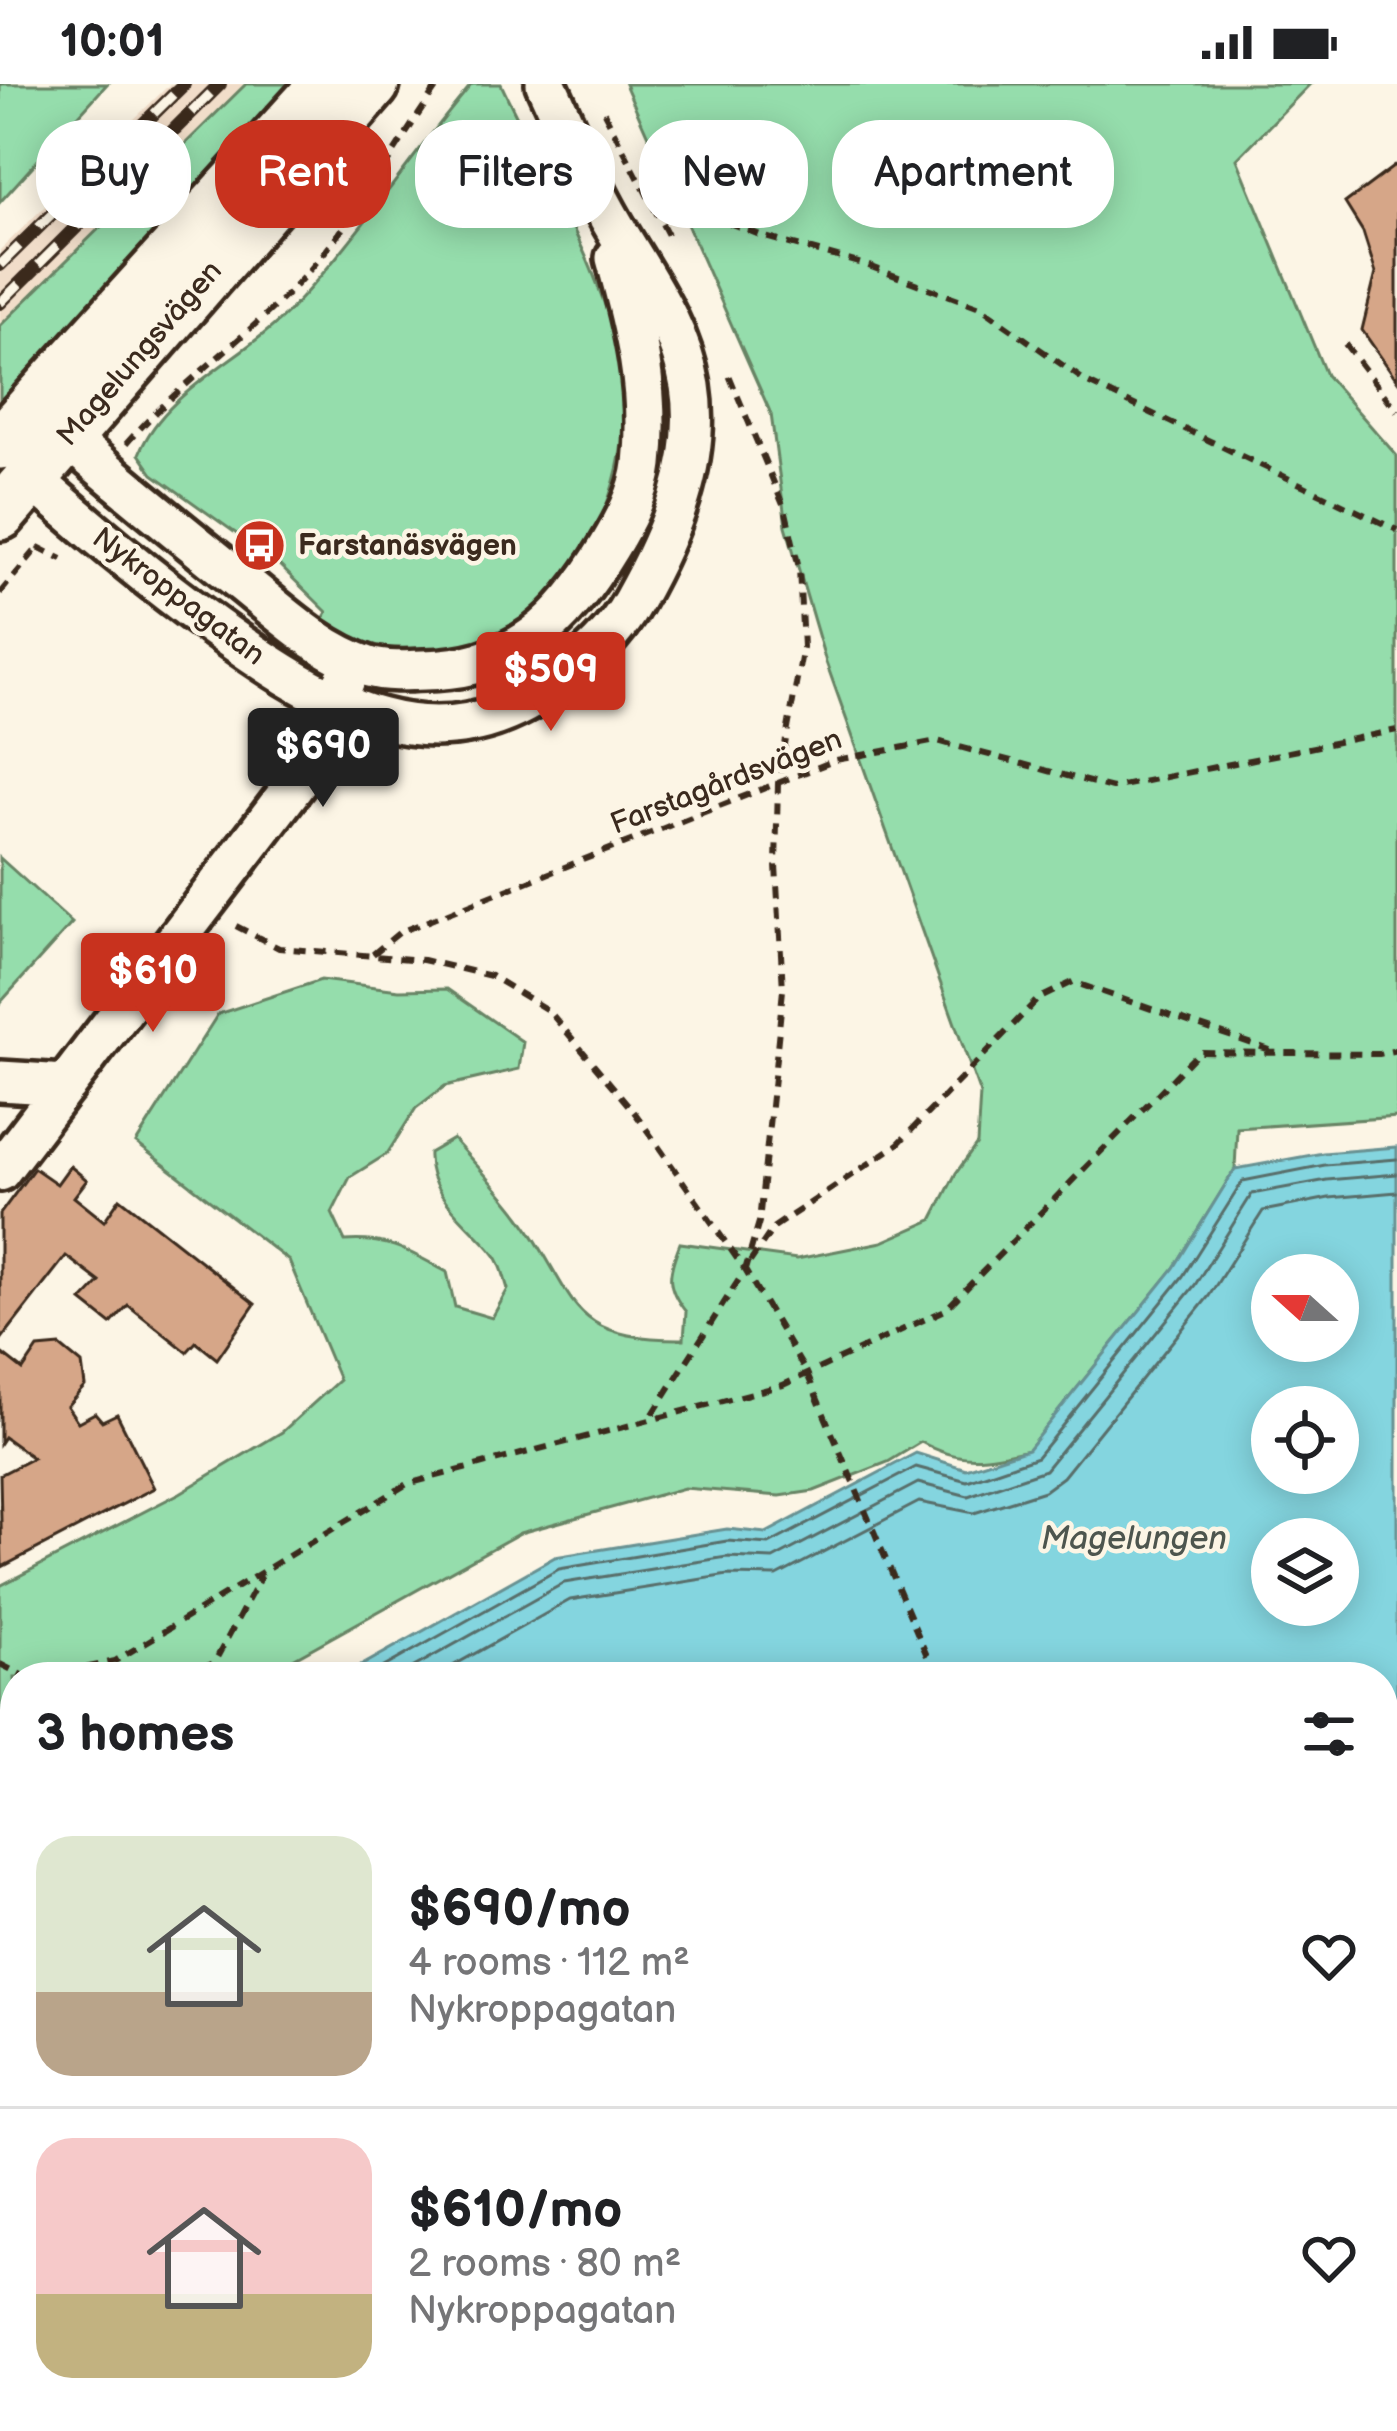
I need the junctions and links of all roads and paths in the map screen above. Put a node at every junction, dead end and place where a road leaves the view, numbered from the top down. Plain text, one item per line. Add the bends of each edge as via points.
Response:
1 (326, 84) edge
2 (373, 84) edge
3 (439, 84) edge
4 (546, 84) edge
5 (563, 120) edge
6 (615, 227) edge
7 (609, 228) edge
8 (742, 228) edge
9 (1345, 344) dead end
10 (722, 363) dead end
11 (1397, 411) edge
12 (34, 457) edge
13 (1397, 530) edge
14 (355, 662) junction
15 (334, 704) junction
16 (1397, 730) edge
17 (778, 783) junction
18 (228, 922) dead end
19 (371, 956) junction
20 (1397, 1050) edge
21 (1278, 1052) junction
22 (0, 1081) edge
23 (66, 1085) junction
24 (0, 1172) edge
25 (745, 1270) junction
26 (807, 1374) junction
27 (651, 1417) junction
28 (262, 1573) junction
29 (111, 1662) edge
30 (215, 1662) edge
31 (930, 1662) edge

1 - 12 main road, Magelungsvägen
2 - 12 main road, Magelungsvägen
3 - 12 path via 310,270 239,342 178,388
4 - 5 street, Nykroppagatan
6 - 15 street, Nykroppagatan via 677,334 694,435 668,538 626,615 594,653 530,703 464,725 400,722
7 - 14 street, Nykroppagatan via 645,392 643,469 626,518 557,619 507,656 462,670
8 - 13 path via 980,307 1088,383
9 - 11 path
10 - 17 path via 786,512 799,568 802,647
12 - 14 street, Nykroppagatan
12 - 15 street, Nykroppagatan via 154,583
14 - 15 street
15 - 23 street via 299,779
16 - 17 path, Farstagårdsvägen via 1112,788 937,742 836,760
17 - 19 path, Farstagårdsvägen via 400,932
17 - 25 path via 783,990 759,1222
18 - 19 path via 279,948
19 - 25 path via 491,976 549,1011 634,1113
20 - 21 path
21 - 25 path via 1073,982 1038,999 898,1144 774,1227
21 - 26 path via 1199,1052 945,1310
22 - 23 street
23 - 24 street
25 - 26 path
25 - 27 path
26 - 27 path
26 - 31 path
27 - 28 path via 407,1484
28 - 29 path
28 - 30 path

